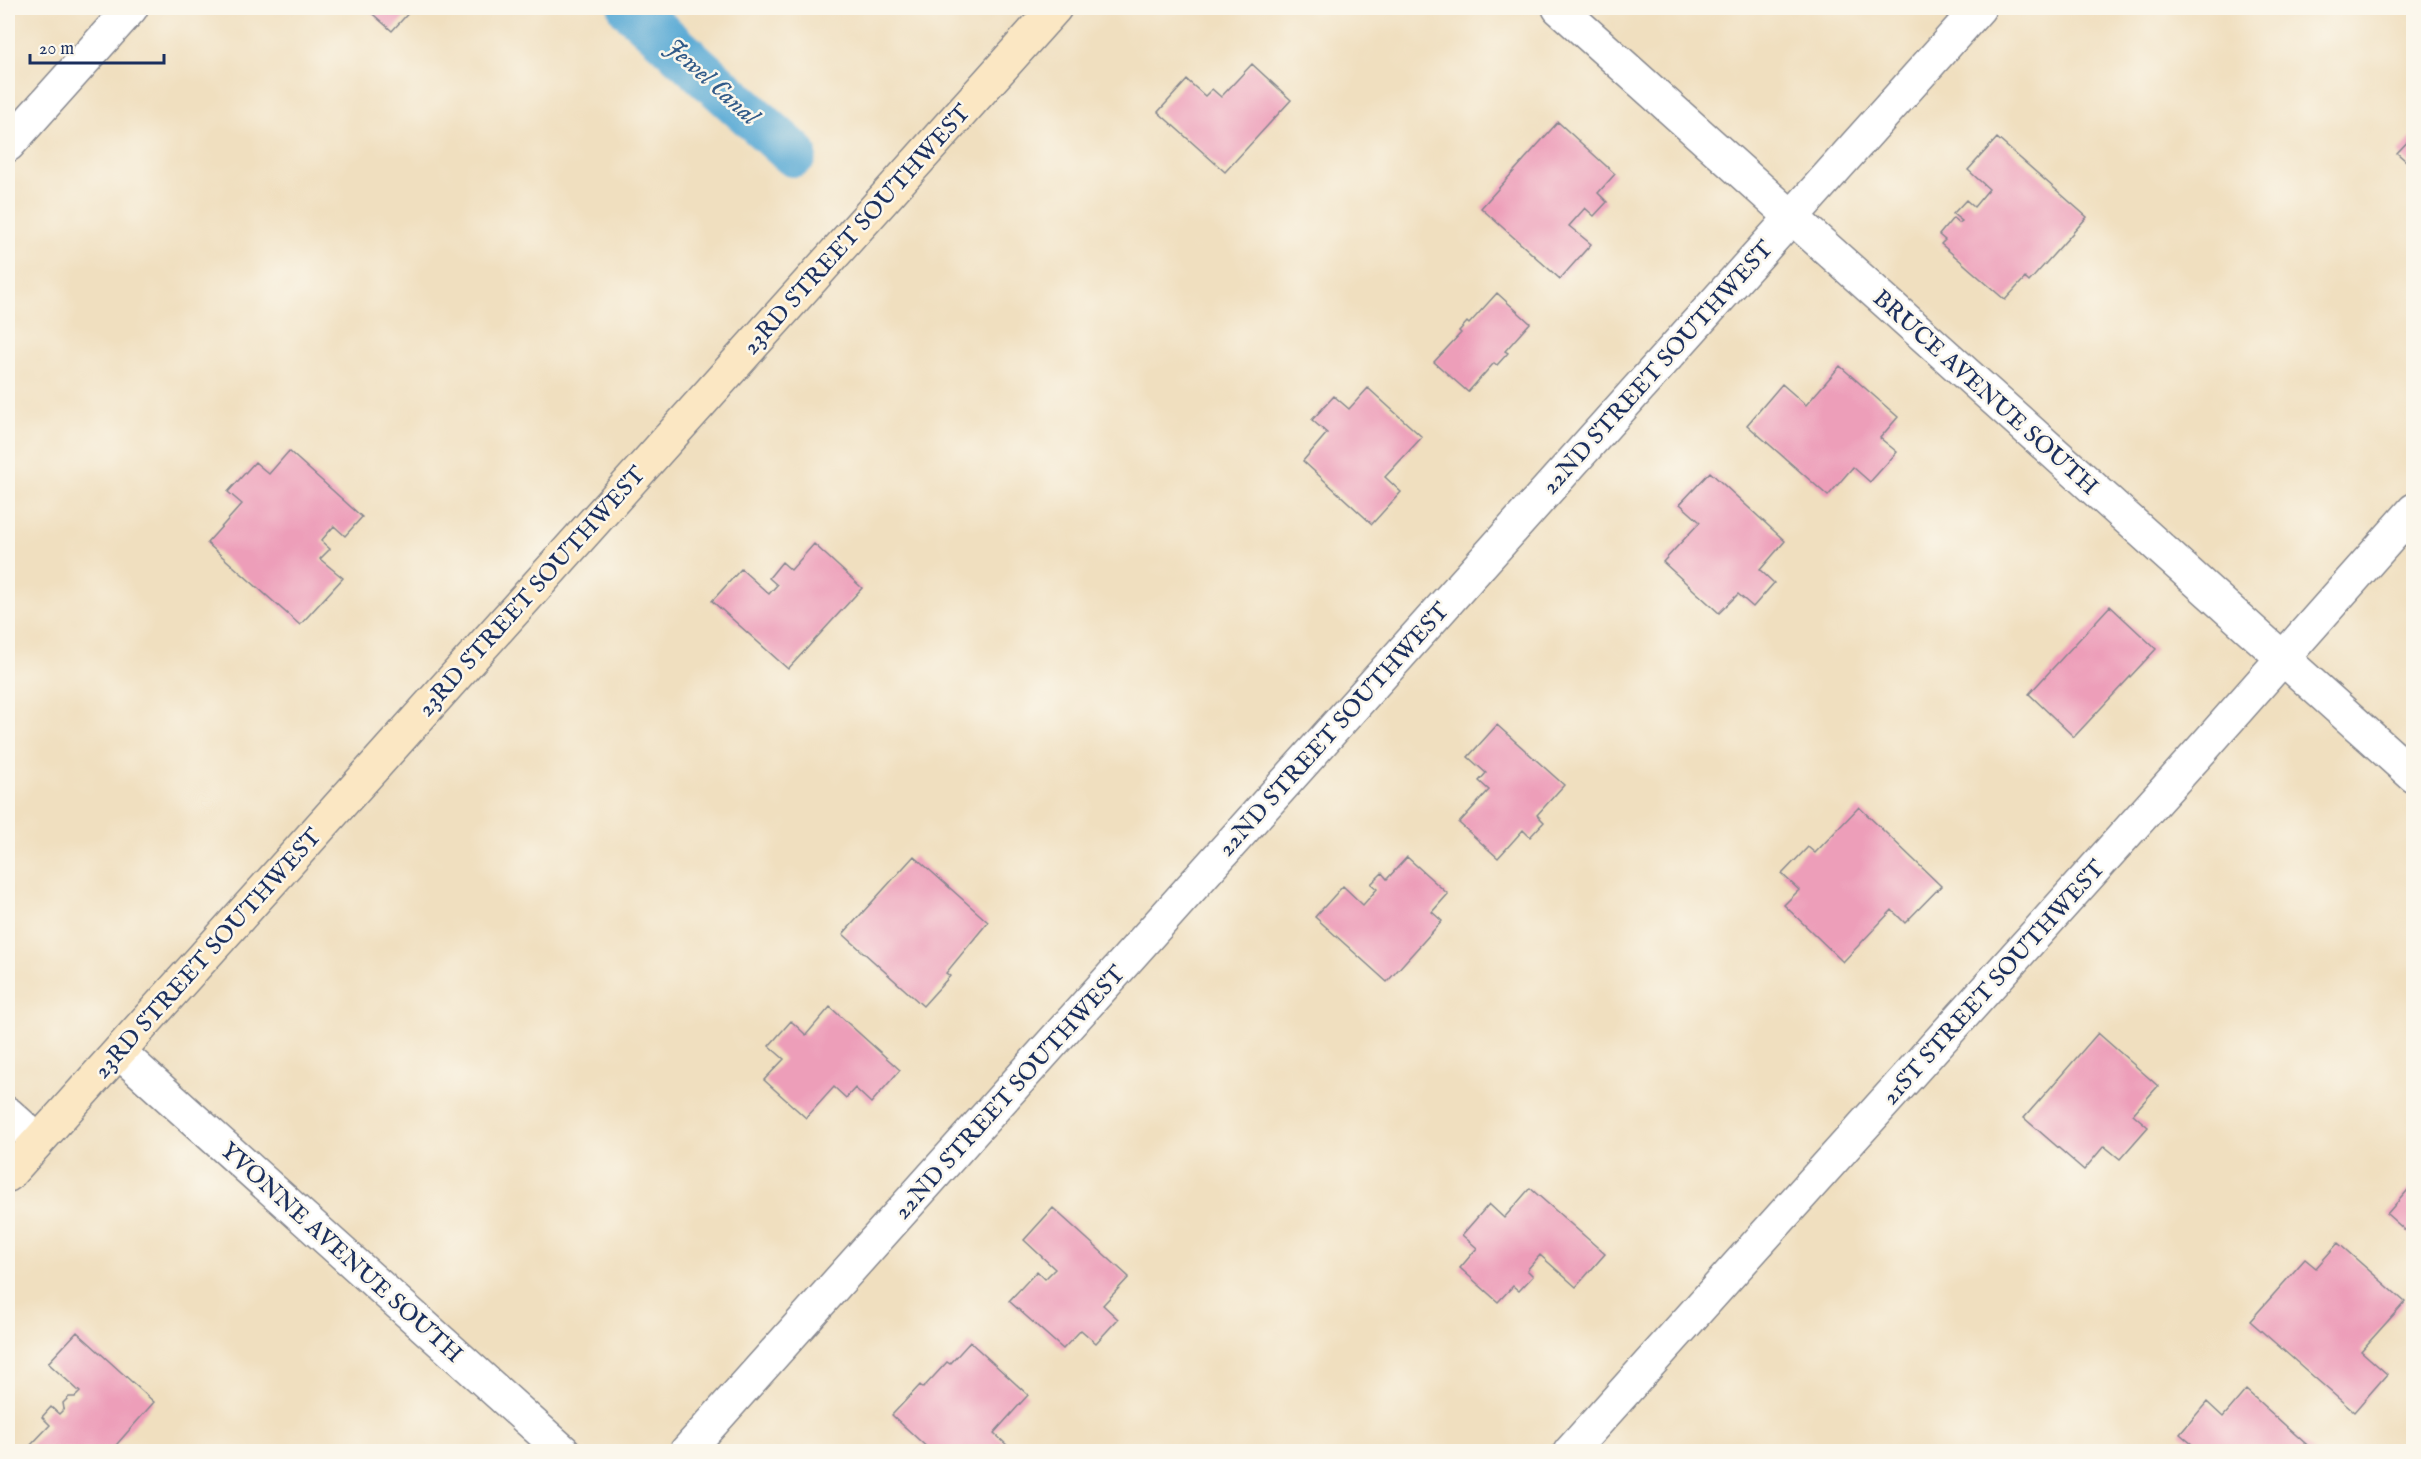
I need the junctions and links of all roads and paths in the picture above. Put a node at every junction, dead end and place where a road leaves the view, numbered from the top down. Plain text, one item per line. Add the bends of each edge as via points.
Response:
1 (131, 8) edge
2 (1054, 8) edge
3 (1559, 8) edge
4 (1979, 8) edge
5 (8, 145) edge
6 (1792, 217) junction
7 (2414, 510) edge
8 (2281, 658) junction
9 (2414, 776) edge
10 (119, 1052) junction
11 (8, 1114) edge
12 (38, 1141) junction
13 (8, 1175) edge
14 (564, 1452) edge
15 (687, 1452) edge
16 (1570, 1452) edge

1 - 5 street
2 - 10 street, 23RD STREET SOUTHWEST
3 - 6 street, BRUCE AVENUE SOUTH
4 - 6 street, 22ND STREET SOUTHWEST
6 - 8 street, BRUCE AVENUE SOUTH
6 - 15 street, 22ND STREET SOUTHWEST
7 - 8 street, 21ST STREET SOUTHWEST
8 - 9 street, BRUCE AVENUE SOUTH
8 - 16 street, 21ST STREET SOUTHWEST
10 - 12 street, 23RD STREET SOUTHWEST
10 - 14 street, YVONNE AVENUE SOUTH
11 - 12 street
12 - 13 street, 23RD STREET SOUTHWEST

